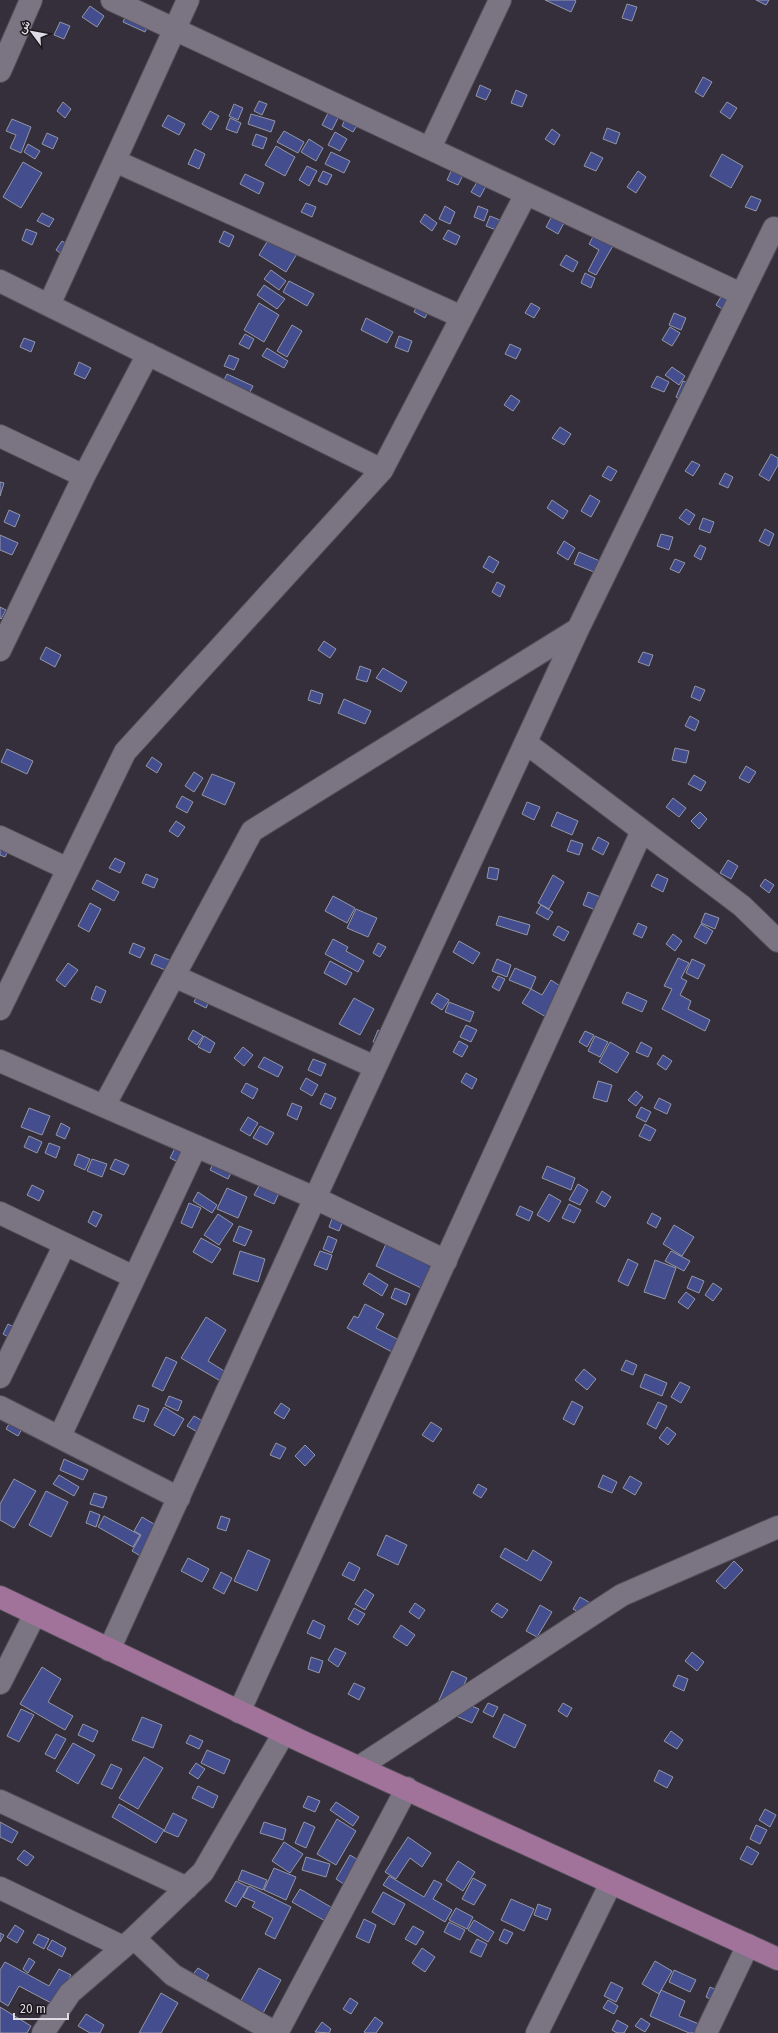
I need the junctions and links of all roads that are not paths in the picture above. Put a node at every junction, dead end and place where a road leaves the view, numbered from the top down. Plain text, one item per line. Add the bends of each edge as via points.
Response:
1 (31, 0) edge
2 (112, 0) edge
3 (188, 0) edge
4 (500, 0) edge
5 (175, 30) junction
6 (0, 71) edge
7 (430, 148) junction
8 (115, 161) junction
9 (526, 194) junction
10 (774, 228) dead end
11 (0, 281) edge
12 (741, 294) junction
13 (49, 305) junction
14 (462, 317) junction
15 (148, 354) junction
16 (0, 436) edge
17 (382, 470) junction
18 (84, 476) junction
19 (578, 629) junction
20 (0, 650) edge
21 (526, 742) junction
22 (642, 831) junction
23 (0, 837) edge
24 (68, 869) junction
25 (778, 942) edge
26 (174, 976) junction
27 (0, 1009) edge
28 (0, 1061) edge
29 (375, 1067) junction
30 (104, 1106) junction
31 (196, 1146) junction
32 (315, 1198) junction
33 (0, 1214) edge
34 (65, 1244) junction
35 (446, 1261) junction
36 (134, 1277) junction
37 (0, 1377) edge
38 (0, 1407) edge
39 (60, 1436) junction
40 (178, 1498) junction
41 (778, 1527) edge
42 (0, 1597) edge
43 (35, 1614) junction
44 (109, 1650) junction
45 (0, 1683) edge
46 (239, 1712) junction
47 (284, 1733) junction
48 (359, 1768) junction
49 (407, 1788) junction
50 (0, 1801) edge
51 (611, 1883) junction
52 (0, 1888) edge
53 (187, 1888) junction
54 (129, 1942) junction
55 (748, 1945) junction
56 (778, 1959) edge
57 (43, 2033) edge
58 (276, 2033) edge
59 (537, 2033) edge
60 (706, 2033) edge

1 - 6 street
2 - 5 street
3 - 5 street
4 - 7 street
5 - 7 street
5 - 8 street
7 - 9 street
8 - 13 street
8 - 14 street
9 - 12 street
9 - 14 street
10 - 12 street
11 - 13 street
12 - 19 street
13 - 15 street
14 - 17 street
15 - 17 street
15 - 18 street
16 - 18 street
17 - 24 street via 126,752
18 - 20 street
19 - 21 street
19 - 26 street via 252,831
21 - 22 street
21 - 29 street
22 - 25 street via 742,906
22 - 35 street
23 - 24 street
24 - 27 street
26 - 29 street
26 - 30 street
28 - 30 street
29 - 32 street
30 - 31 street
31 - 32 street
31 - 36 street
32 - 35 street
32 - 40 street
33 - 34 street
34 - 36 street
34 - 37 street
35 - 46 street
36 - 39 street
38 - 39 street
39 - 40 street
40 - 44 street
41 - 48 street via 622,1595
42 - 43 main road
43 - 44 main road
43 - 45 street
44 - 46 main road
46 - 47 main road
47 - 48 main road
47 - 53 street via 203,1872
48 - 49 main road
49 - 51 main road
49 - 58 street
50 - 53 street
51 - 55 main road
51 - 59 street
52 - 54 street
53 - 54 street
54 - 57 street via 70,1993
54 - 58 street via 173,1974
55 - 56 main road
55 - 60 street

